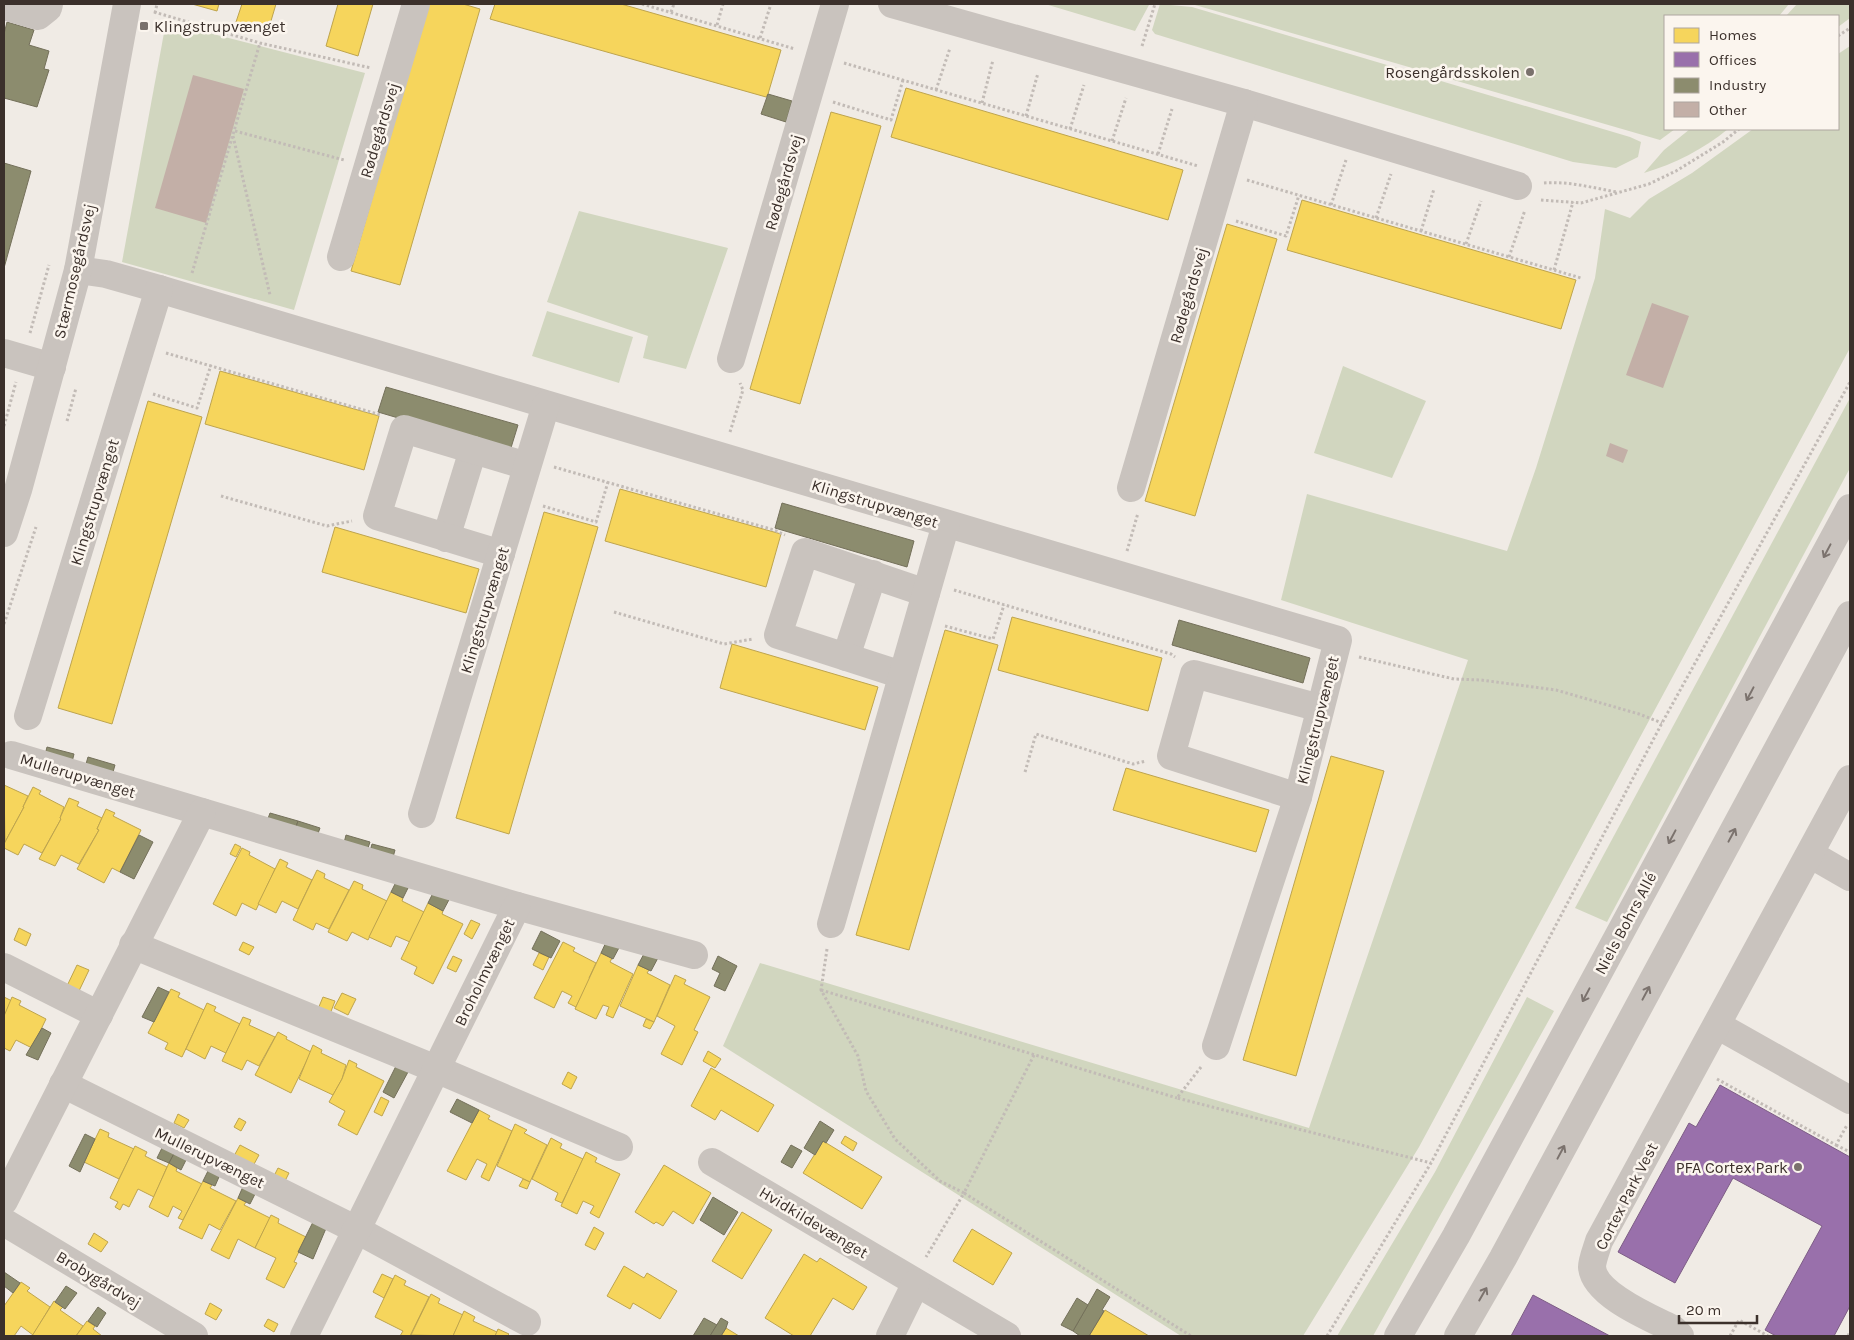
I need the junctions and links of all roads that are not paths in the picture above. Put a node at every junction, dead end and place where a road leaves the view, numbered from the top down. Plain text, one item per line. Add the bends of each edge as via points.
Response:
1 (49, 4) edge
2 (127, 4) edge
3 (416, 4) edge
4 (835, 4) edge
5 (892, 4) edge
6 (4, 6) edge
7 (961, 13) edge
8 (1244, 103) junction
9 (1524, 190) road end
10 (341, 257) dead end
11 (78, 270) junction
12 (159, 289) junction
13 (13, 355) edge
14 (732, 359) road end
15 (52, 367) junction
16 (546, 404) junction
17 (473, 450) junction
18 (528, 463) junction
19 (1131, 488) road end
20 (1850, 508) edge
21 (946, 524) junction
22 (4, 533) edge
23 (446, 538) junction
24 (501, 554) junction
25 (873, 574) junction
26 (925, 598) junction
27 (1849, 614) edge
28 (846, 657) junction
29 (902, 675) junction
30 (1320, 708) junction
31 (28, 716) dead end
32 (11, 755) dead end
33 (1850, 779) edge
34 (1298, 798) junction
35 (202, 812) junction
36 (422, 814) dead end
37 (1810, 854) junction
38 (1850, 876) edge
39 (516, 906) junction
40 (831, 924) road end
41 (133, 945) junction
42 (694, 956) dead end
43 (4, 967) edge
44 (99, 1015) junction
45 (1717, 1025) junction
46 (1211, 1053) road end
47 (436, 1069) junction
48 (63, 1084) junction
49 (1850, 1100) edge
50 (619, 1148) dead end
51 (712, 1162) dead end
52 (4, 1201) edge
53 (4, 1222) edge
54 (357, 1230) junction
55 (916, 1283) junction
56 (527, 1322) dead end
57 (194, 1336) edge
58 (304, 1336) edge
59 (890, 1336) edge
60 (1007, 1336) edge
61 (1398, 1336) edge
62 (1458, 1336) edge
63 (1680, 1336) edge

1 - 6 street via 38,16
2 - 11 street, Stærmosegårdsvej
3 - 10 street, Rødegårdsvej
4 - 14 street, Rødegårdsvej
5 - 7 street
7 - 8 street via 1000,35
8 - 9 street
8 - 19 street, Rødegårdsvej
11 - 12 street, Klingstrupvænget via 106,274
11 - 15 street, Stærmosegårdsvej
12 - 16 street, Klingstrupvænget
12 - 31 street, Klingstrupvænget
13 - 15 street
15 - 22 street, Stærmosegårdsvej
16 - 18 street, Klingstrupvænget
16 - 21 street, Klingstrupvænget
17 - 18 street
17 - 23 street
17 - 23 street via 404,429 377,516
18 - 24 street, Klingstrupvænget
20 -> 61 street, Niels Bohrs Allé via 1456,1236
21 - 26 street, Klingstrupvænget
21 - 30 street, Klingstrupvænget via 1338,640
23 - 24 street
24 - 36 street, Klingstrupvænget
25 - 26 street
25 - 28 street
25 - 28 street via 805,552 778,634
26 - 29 street, Klingstrupvænget
62 -> 27 street
28 - 29 street
29 - 40 street, Klingstrupvænget
30 - 34 street, Klingstrupvænget
30 - 34 street via 1194,674 1171,756
32 - 35 street, Mullerupvænget
33 - 37 street, Cortex Park Vest
34 - 46 street, Klingstrupvænget
35 - 39 street, Mullerupvænget
35 - 41 street
37 - 38 street
37 - 45 street, Cortex Park Vest
39 - 42 street, Broholmvænget
39 - 47 street, Broholmvænget
41 - 44 street
41 - 47 street
43 - 44 street
44 - 48 street
45 - 49 street
45 - 63 street, Cortex Park Vest via 1599,1241 1592,1267 1598,1284 1614,1297
47 - 50 street
47 - 54 street, Broholmvænget
48 - 52 street
48 - 54 street, Mullerupvænget
51 - 55 street, Hvidkildevænget
53 - 57 street, Brobygårdvej
54 - 56 street
54 - 58 street, Broholmvænget
55 - 59 street
55 - 60 street, Hvidkildevænget

